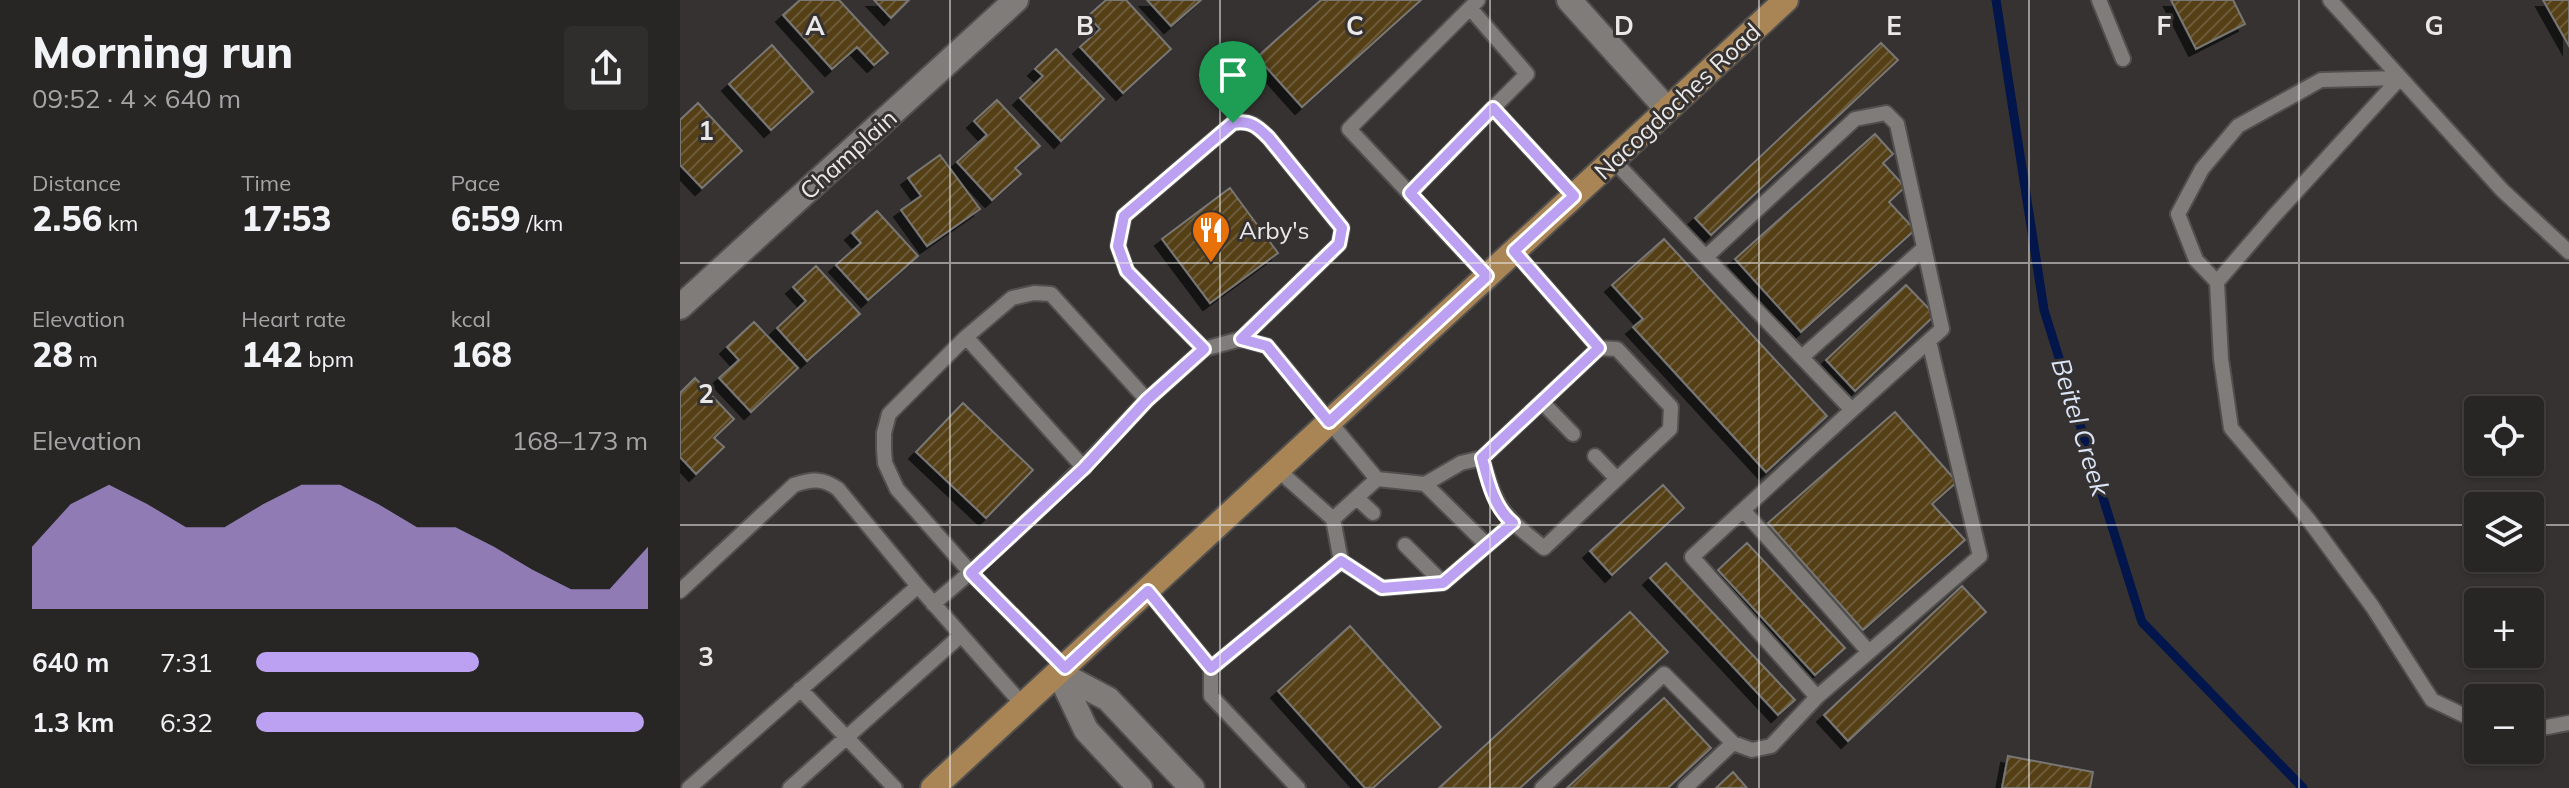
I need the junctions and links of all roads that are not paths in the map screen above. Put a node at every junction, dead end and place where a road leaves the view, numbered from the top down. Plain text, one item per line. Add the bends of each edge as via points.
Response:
1 (1016, 0) edge
2 (1569, 0) edge
3 (1786, 0) edge
4 (2099, 0) edge
5 (2330, 0) edge
6 (1474, 4) edge
7 (2123, 59) dead end
8 (2400, 78) junction
9 (1493, 108) junction
10 (1667, 109) junction
11 (1613, 160) junction
12 (1410, 193) junction
13 (1574, 196) junction
14 (1924, 248) junction
15 (1514, 251) junction
16 (2569, 252) edge
17 (1707, 256) junction
18 (1487, 276) junction
19 (2217, 282) junction
20 (680, 307) edge
21 (966, 337) junction
22 (1241, 339) junction
23 (1929, 341) junction
24 (1599, 348) junction
25 (1204, 349) junction
26 (1802, 357) junction
27 (1147, 400) junction
28 (1542, 402) junction
29 (1852, 410) junction
30 (1329, 422) junction
31 (1573, 434) dead end
32 (1595, 456) dead end
33 (1482, 458) junction
34 (1084, 468) junction
35 (1278, 470) junction
36 (1377, 479) junction
37 (1617, 479) junction
38 (1425, 484) junction
39 (1357, 498) junction
40 (1743, 510) junction
41 (1373, 513) dead end
42 (1333, 519) junction
43 (1513, 523) junction
44 (1405, 545) dead end
45 (1487, 545) junction
46 (1341, 561) junction
47 (971, 573) junction
48 (1443, 583) junction
49 (918, 586) junction
50 (680, 591) edge
51 (1148, 591) junction
52 (933, 604) junction
53 (960, 636) junction
54 (1869, 652) junction
55 (1211, 668) junction
56 (1062, 670) junction
57 (800, 689) junction
58 (1817, 697) junction
59 (1023, 705) junction
60 (2464, 715) edge
61 (2569, 723) edge
62 (2544, 727) edge
63 (846, 738) junction
64 (1733, 743) junction
65 (689, 788) edge
66 (790, 788) edge
67 (895, 788) edge
68 (933, 788) edge
69 (1140, 788) edge
70 (1192, 788) edge
71 (1298, 788) edge
72 (1542, 788) edge
73 (1685, 788) edge

1 - 20 street, Champlain
2 - 10 street
3 - 10 main road, Nacogdoches Road
4 - 7 lane
5 - 8 lane
6 - 9 lane via 1527,74
6 - 12 lane via 1349,129
8 - 16 lane via 2502,190
8 - 19 lane
8 - 19 lane via 2321,80 2238,126 2202,169 2178,214 2196,260
9 - 12 lane
9 - 13 lane
10 - 11 main road, Nacogdoches Road
11 - 13 main road, Nacogdoches Road
11 - 17 lane
12 - 18 lane
13 - 15 main road, Nacogdoches Road
14 - 17 lane via 1897,124 1886,113 1855,119
14 - 23 lane via 1942,329
14 - 26 lane
15 - 18 main road, Nacogdoches Road
15 - 24 lane
17 - 26 lane
18 - 30 main road, Nacogdoches Road
19 - 60 lane via 2231,428 2308,519 2432,700
21 - 27 lane via 1012,298 1051,294
21 - 34 lane
21 - 47 lane via 889,414 884,450 897,489
22 - 25 lane
22 - 25 lane via 1339,244 1342,228 1269,138 1244,121 1233,123 1124,216 1118,246 1127,271
22 - 30 lane via 1267,346
23 - 29 lane
23 - 54 lane via 1980,556
24 - 28 lane
24 - 37 lane via 1617,349 1671,407 1670,429
25 - 27 lane
26 - 29 lane
27 - 34 lane
28 - 31 lane
28 - 33 lane
29 - 40 lane
30 - 35 main road, Nacogdoches Road
30 - 36 lane
32 - 37 lane
33 - 38 lane via 1461,463
33 - 43 lane via 1490,489
34 - 47 lane
35 - 42 lane
35 - 51 main road, Nacogdoches Road
36 - 38 lane
36 - 39 lane
37 - 43 lane via 1544,548
38 - 45 lane
39 - 41 lane
39 - 42 lane
40 - 54 lane
40 - 58 lane via 1692,557
42 - 46 lane
43 - 45 lane
44 - 48 lane
45 - 48 lane
46 - 48 lane via 1382,588
46 - 55 lane
47 - 52 lane
47 - 56 lane
49 - 50 lane via 838,489 826,480 808,480 794,485
49 - 52 lane
49 - 57 lane
51 - 55 lane
51 - 56 main road, Nacogdoches Road
52 - 53 lane
53 - 59 lane
53 - 63 lane
54 - 58 lane
55 - 71 lane via 1211,696
56 - 59 main road, Nacogdoches Road
56 - 69 street via 1086,730
56 - 70 street via 1108,699
57 - 63 lane
57 - 65 lane
58 - 64 lane via 1771,746 1752,750
59 - 68 main road, Nacogdoches Road
61 - 62 lane
63 - 66 lane
63 - 67 lane
64 - 72 lane via 1664,674
64 - 73 lane

